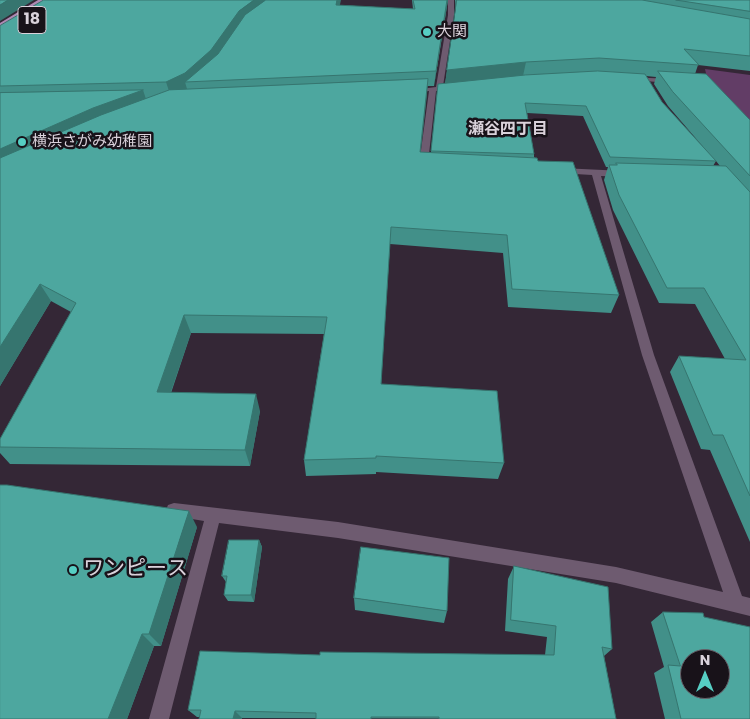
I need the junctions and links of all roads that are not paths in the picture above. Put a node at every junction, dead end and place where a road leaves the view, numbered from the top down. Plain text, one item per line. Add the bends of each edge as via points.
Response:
1 (42, 0) edge
2 (451, 0) edge
3 (15, 16) junction
4 (29, 16) edge
5 (0, 25) edge
6 (625, 78) edge
7 (680, 82) edge
8 (465, 87) edge
9 (436, 89) junction
10 (405, 91) edge
11 (433, 165) edge
12 (548, 171) edge
13 (596, 173) junction
14 (634, 174) edge
15 (155, 508) edge
16 (212, 515) junction
17 (743, 605) edge
18 (159, 719) edge

1 - 3 main road, 18
2 - 9 street
3 - 4 main road
3 - 5 main road, 18
6 - 7 street via 647,83
8 - 9 street
9 - 10 street
9 - 11 street via 423,165
12 - 13 street
13 - 14 street
13 - 17 street via 648,355
15 - 16 street
16 - 17 street via 338,530 596,572
16 - 18 street

